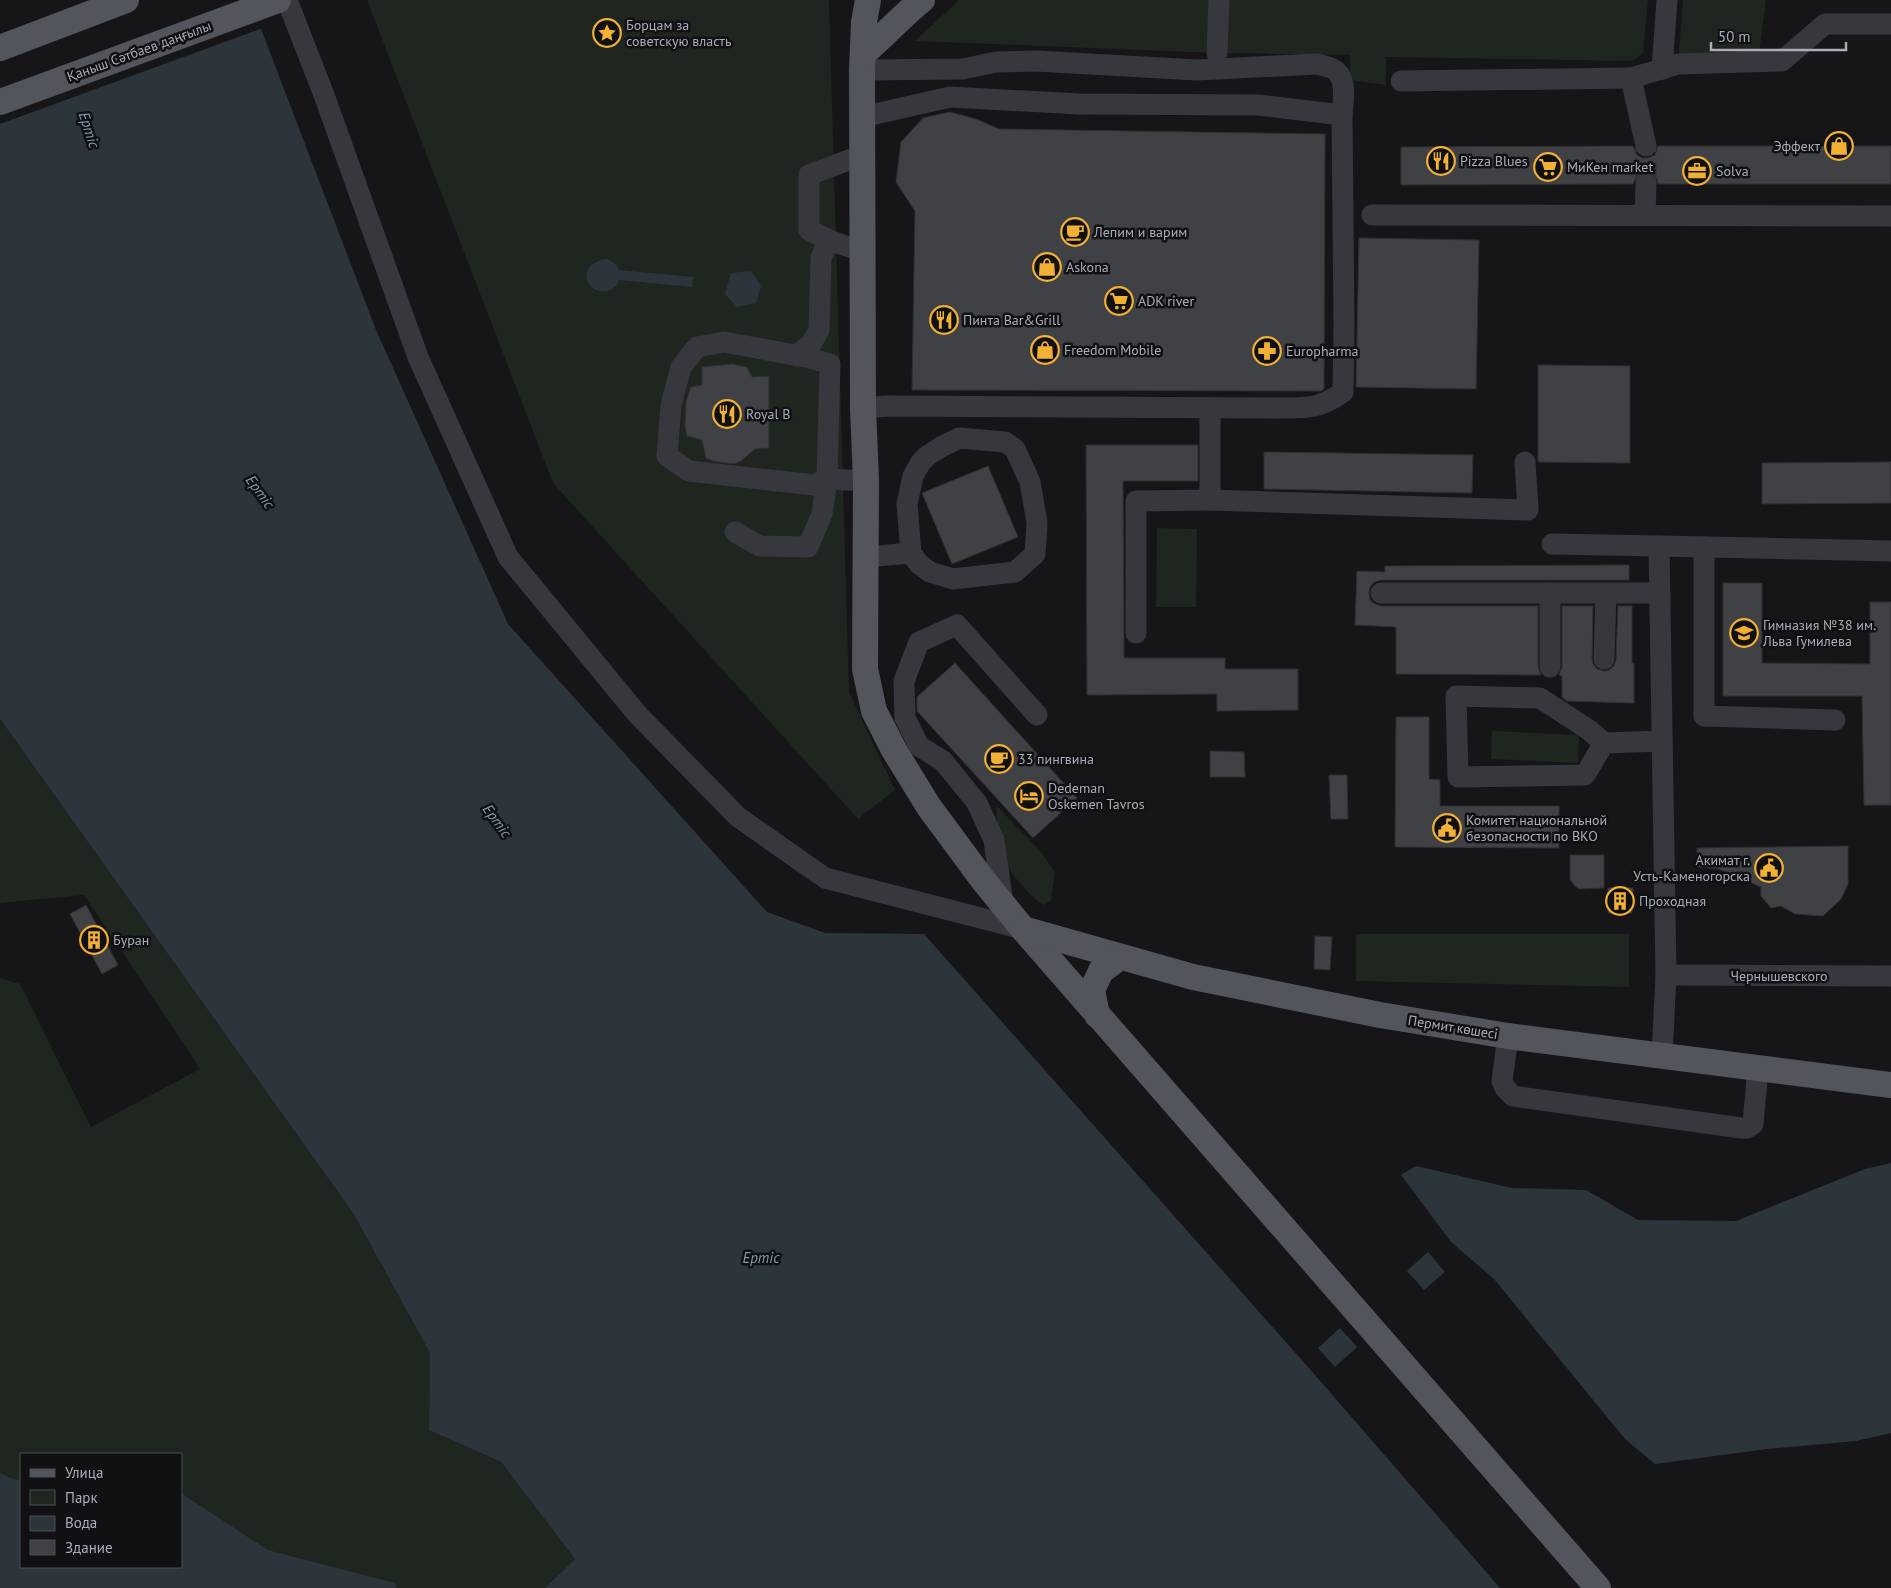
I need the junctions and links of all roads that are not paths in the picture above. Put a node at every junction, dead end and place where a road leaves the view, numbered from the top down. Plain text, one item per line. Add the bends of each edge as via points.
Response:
1 (126, 0) edge
2 (278, 0) edge
3 (287, 0) edge
4 (922, 0) edge
5 (1219, 0) edge
6 (1667, 0) edge
7 (862, 7) edge
8 (1891, 24) edge
9 (0, 48) edge
10 (1217, 53) dead end
11 (862, 62) junction
12 (1662, 69) junction
13 (1631, 78) junction
14 (1401, 82) dead end
15 (0, 102) edge
16 (1342, 115) junction
17 (862, 117) junction
18 (1646, 146) tunnel mouth
19 (862, 155) junction
20 (1646, 184) tunnel mouth
21 (1372, 215) dead end
22 (1645, 215) junction
23 (1891, 216) edge
24 (831, 241) junction
25 (862, 251) junction
26 (863, 350) junction
27 (796, 356) junction
28 (830, 364) junction
29 (863, 408) junction
30 (1210, 408) junction
31 (1525, 462) dead end
32 (827, 479) junction
33 (866, 481) junction
34 (1210, 500) junction
35 (735, 532) dead end
36 (1552, 544) dead end
37 (1659, 546) junction
38 (1704, 547) junction
39 (1891, 551) edge
40 (911, 553) junction
41 (866, 557) junction
42 (1380, 593) dead end
43 (1660, 593) junction
44 (1550, 594) junction
45 (1606, 594) junction
46 (1136, 633) dead end
47 (1604, 659) dead end
48 (1550, 667) dead end
49 (1037, 715) dead end
50 (1835, 720) dead end
51 (1662, 741) junction
52 (1604, 743) junction
53 (1003, 904) junction
54 (1023, 929) junction
55 (1120, 956) junction
56 (1666, 975) junction
57 (1891, 976) edge
58 (1097, 1015) junction
59 (1508, 1036) junction
60 (1662, 1056) junction
61 (1758, 1068) junction
62 (1891, 1085) edge
63 (1598, 1588) edge

1 - 9 main road
2 - 15 main road, Қаныш Сәтбаев даңғылы
3 - 54 street via 418,357 508,557 638,715 738,817 825,878
4 - 11 main road via 901,17
5 - 10 street
6 - 12 street
7 - 11 main road
8 - 12 street via 1825,24 1782,61 1678,64
11 - 16 street via 963,69 996,62 1036,61 1197,70 1318,64 1336,70 1341,78
11 - 17 main road
12 - 13 street
13 - 14 street
13 - 18 street
16 - 17 street via 1258,105 1080,104 950,98
16 - 30 street via 1343,392 1328,403 1308,408
17 - 19 main road
19 - 24 street via 809,175 809,230
19 - 25 main road
20 - 22 street
21 - 22 street
22 - 23 street
24 - 25 street
24 - 27 street via 821,258 819,330 811,344
25 - 26 main road
26 - 28 street via 848,360
26 - 29 main road
27 - 28 street
27 - 32 street via 724,342 697,347 681,367 671,405 668,456 690,471 814,485
28 - 32 street
29 - 30 street
29 - 33 main road
30 - 34 street
31 - 34 street via 1528,510
32 - 33 street
32 - 35 street via 822,514 808,547 760,546
33 - 41 main road
34 - 46 street via 1136,501
36 - 37 street
37 - 38 street
37 - 43 street
38 - 39 street
38 - 50 street via 1704,716
40 - 40 street via 930,572 954,579 1015,572 1035,554 1036,523 1030,482 1015,449 1005,442 959,438 921,462 913,476 908,504
40 - 41 street
41 - 53 main road via 865,669 874,711 929,807
42 - 44 street
43 - 45 street
43 - 51 street
44 - 45 street
44 - 48 street
45 - 47 street
49 - 53 street via 958,625 919,642 904,681 905,718 919,746 943,761 977,803 994,840
51 - 52 street
51 - 56 street
52 - 52 street via 1585,775 1458,776 1456,696 1540,698
53 - 54 main road
54 - 55 main road, Пермит көшесі
54 - 58 main road
55 - 58 main road via 1101,971 1092,990
55 - 59 main road, Пермит көшесі via 1192,977 1380,1015
56 - 57 street, Чернышевского
56 - 60 street
58 - 63 main road
59 - 60 main road, Пермит көшесі
59 - 61 street via 1502,1081 1504,1088 1513,1096 1741,1128 1753,1124
60 - 61 main road, Пермит көшесі
61 - 62 main road, Пермит көшесі

